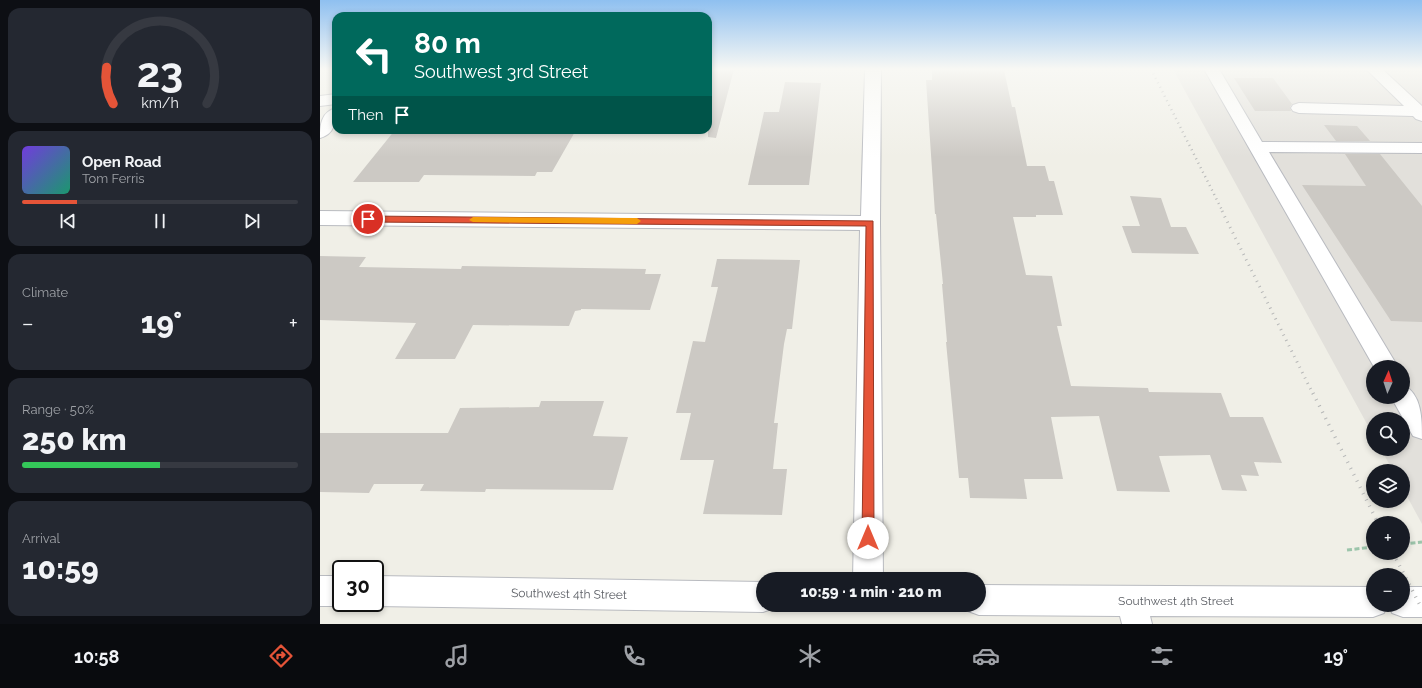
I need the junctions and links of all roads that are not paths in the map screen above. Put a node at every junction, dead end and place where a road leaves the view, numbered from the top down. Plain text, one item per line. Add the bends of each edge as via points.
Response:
1 (872, 98) edge
2 (1228, 98) edge
3 (1403, 98) edge
4 (332, 100) edge
5 (320, 101) edge
6 (1299, 108) dead end
7 (1419, 113) edge
8 (332, 118) edge
9 (320, 133) edge
10 (1256, 147) junction
11 (1422, 148) edge
12 (320, 218) edge
13 (870, 223) junction
14 (1382, 360) edge
15 (1408, 404) edge
16 (1422, 428) edge
17 (868, 572) edge
18 (320, 591) edge
19 (332, 591) edge
20 (384, 592) edge
21 (756, 597) edge
22 (986, 601) edge
23 (1366, 602) edge
24 (1410, 602) edge
25 (1422, 602) edge
26 (1134, 613) edge

1 - 13 street
2 - 10 street
3 - 7 street
4 - 5 street
6 - 7 street
8 - 9 street
10 - 11 street
10 - 14 street
12 - 13 street
13 - 17 street
15 - 16 street
18 - 19 street
20 - 21 street, Southwest 4th Street
22 - 26 street, Southwest 4th Street
23 - 26 street, Southwest 4th Street
24 - 25 street

